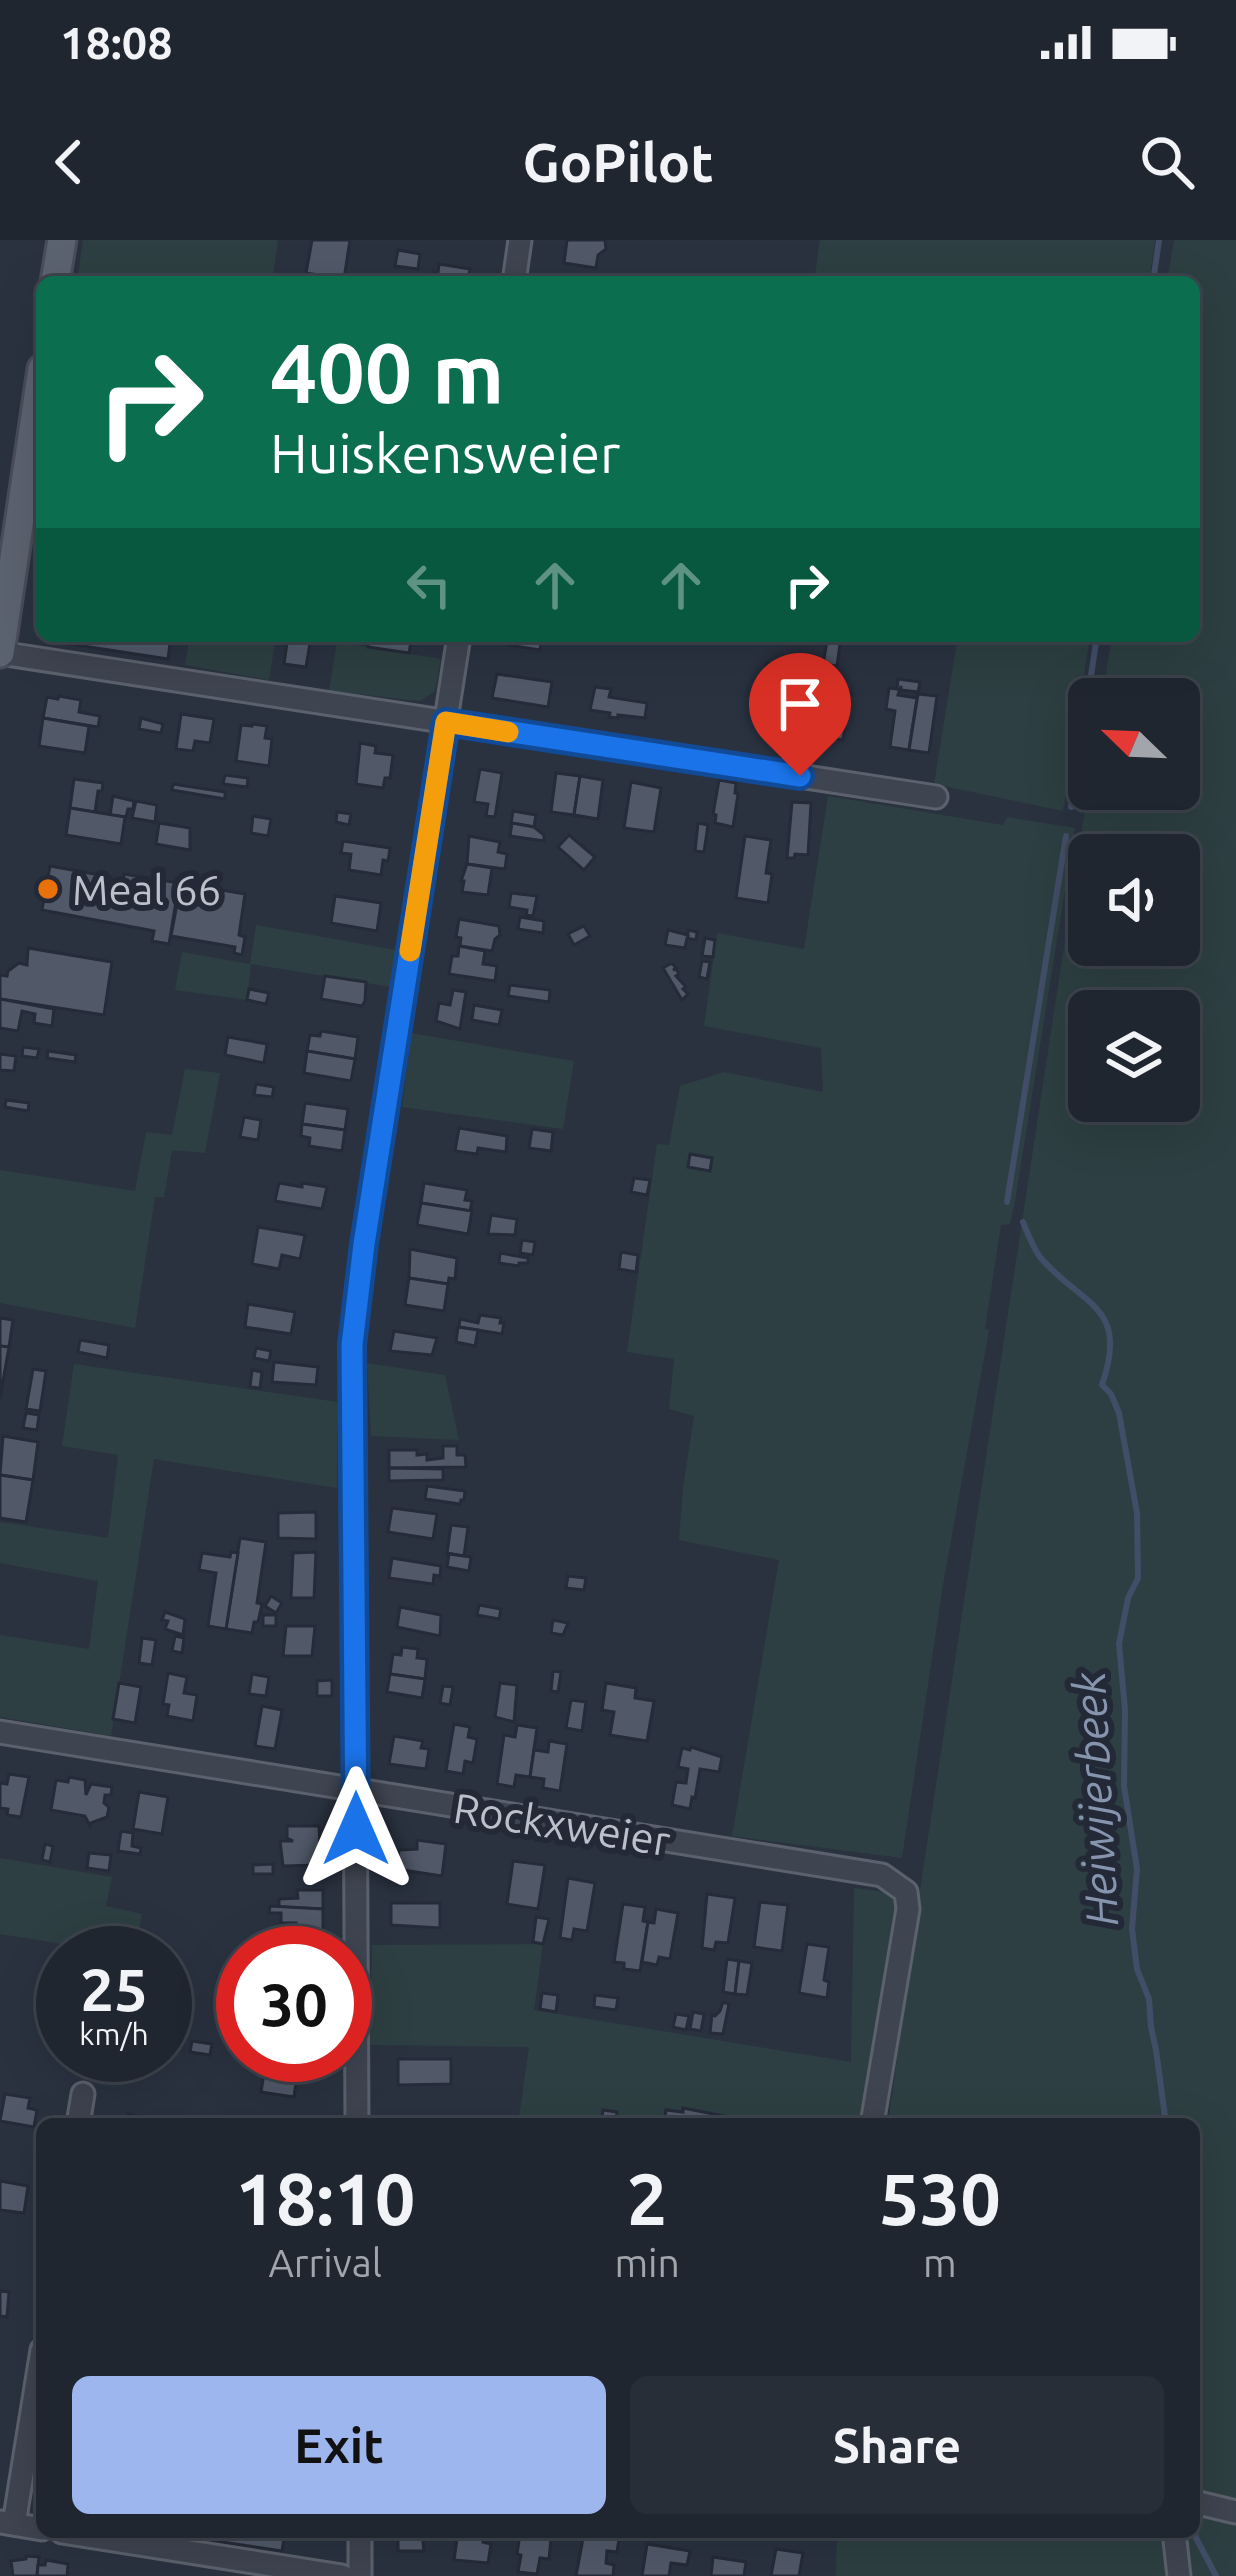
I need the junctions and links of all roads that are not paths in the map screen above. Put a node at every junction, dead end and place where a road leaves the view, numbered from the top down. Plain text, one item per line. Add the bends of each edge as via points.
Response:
1 (62, 240) edge
2 (520, 240) edge
3 (56, 276) edge
4 (515, 276) edge
5 (36, 399) edge
6 (7, 546) edge
7 (458, 642) edge
8 (0, 653) edge
9 (446, 722) junction
10 (936, 797) dead end
11 (0, 1732) edge
12 (356, 1790) junction
13 (83, 2093) dead end
14 (79, 2118) edge
15 (357, 2118) edge
16 (873, 2118) edge
17 (36, 2380) edge
18 (1200, 2503) edge
19 (1236, 2512) edge
20 (7, 2523) edge
21 (100, 2538) edge
22 (360, 2538) edge
23 (1175, 2538) edge
24 (342, 2576) edge
25 (360, 2576) edge
26 (1179, 2576) edge

1 - 3 main road
2 - 4 street
5 - 6 main road
6 - 8 main road
7 - 9 street
8 - 9 street
9 - 10 street
9 - 12 street via 352,1345
11 - 12 street, Rockxweier
12 - 15 street
12 - 16 street, Rockxweier via 882,1875 907,1892 908,1910
13 - 14 street
17 - 20 street
18 - 19 street
21 - 24 street
22 - 25 street
23 - 26 street

